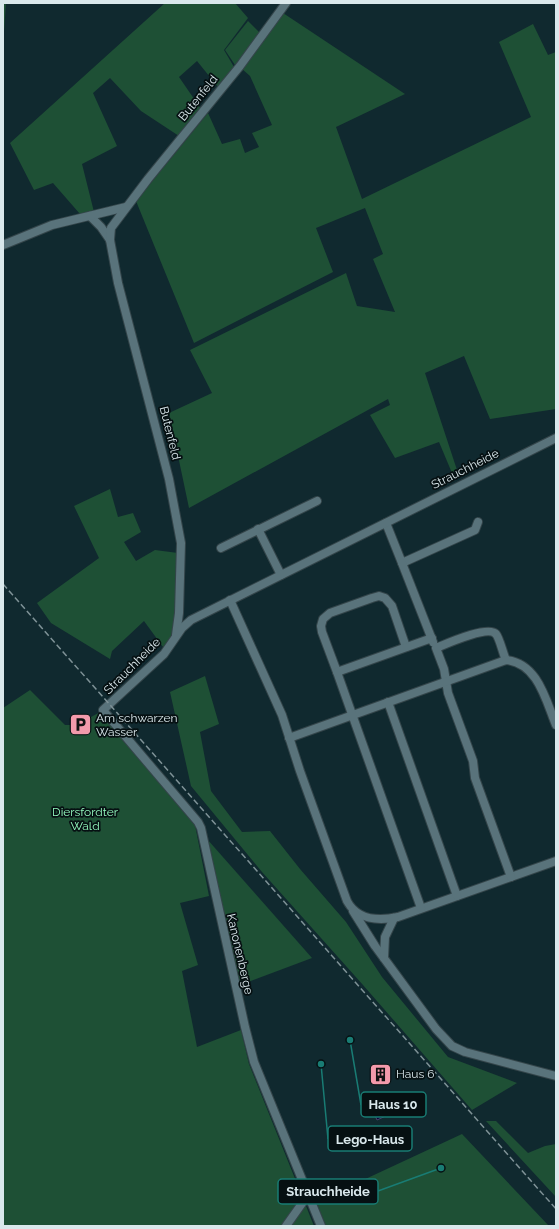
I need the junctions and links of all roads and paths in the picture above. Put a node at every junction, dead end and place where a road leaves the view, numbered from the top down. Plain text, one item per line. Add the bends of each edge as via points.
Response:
1 (286, 3) edge
2 (126, 207) junction
3 (90, 216) junction
4 (110, 240) junction
5 (3, 245) edge
6 (556, 438) edge
7 (317, 501) dead end
8 (478, 522) dead end
9 (386, 523) junction
10 (258, 529) junction
11 (221, 548) dead end
12 (402, 563) junction
13 (281, 575) junction
14 (230, 600) junction
15 (179, 614) junction
16 (191, 620) junction
17 (176, 636) junction
18 (432, 638) junction
19 (406, 647) junction
20 (436, 648) junction
21 (506, 660) junction
22 (337, 672) junction
23 (446, 682) junction
24 (388, 702) junction
25 (103, 710) joint
26 (353, 715) junction
27 (556, 725) edge
28 (289, 738) junction
29 (556, 861) edge
30 (511, 877) junction
31 (457, 896) junction
32 (352, 908) junction
33 (421, 908) junction
34 (394, 918) junction
35 (384, 958) junction
36 (556, 1076) edge
37 (308, 1195) junction
38 (286, 1226) edge
39 (321, 1226) edge

1 - 2 street, Butenfeld via 240,66
2 - 3 street
2 - 4 street, Butenfeld via 111,228
3 - 4 street, Butenfeld
3 - 5 street via 52,225
4 - 15 street, Butenfeld via 118,283 169,479 181,543
6 - 9 street, Strauchheide
7 - 10 street
8 - 12 street via 475,530
9 - 12 street
9 - 13 street, Strauchheide
10 - 11 street
10 - 13 street
12 - 18 street
13 - 14 street, Strauchheide
14 - 16 street, Strauchheide
14 - 28 street via 282,715
15 - 16 street via 182,618
15 - 17 street, Butenfeld
16 - 17 street, Strauchheide
17 - 25 street, Strauchheide via 164,654
18 - 19 street
18 - 20 street
19 - 22 street
19 - 22 street via 388,601 379,596 365,600 330,613 322,622 322,632
20 - 21 street via 491,631 496,635
20 - 23 street
21 - 23 street
21 - 27 street via 521,665 535,676
22 - 26 street
23 - 24 street
23 - 30 street via 473,761 475,778
24 - 26 street
24 - 31 street
25 - 37 street, Kanonenberge via 201,828 254,1062
26 - 28 street
26 - 33 street
28 - 32 street via 347,901
29 - 30 street
30 - 31 street
31 - 33 street
32 - 34 street via 371,918
32 - 35 street via 360,925
33 - 34 street
34 - 35 street via 385,937
35 - 36 street via 436,1029 455,1047 465,1052
37 - 38 street
37 - 39 street, Kanonenberge

